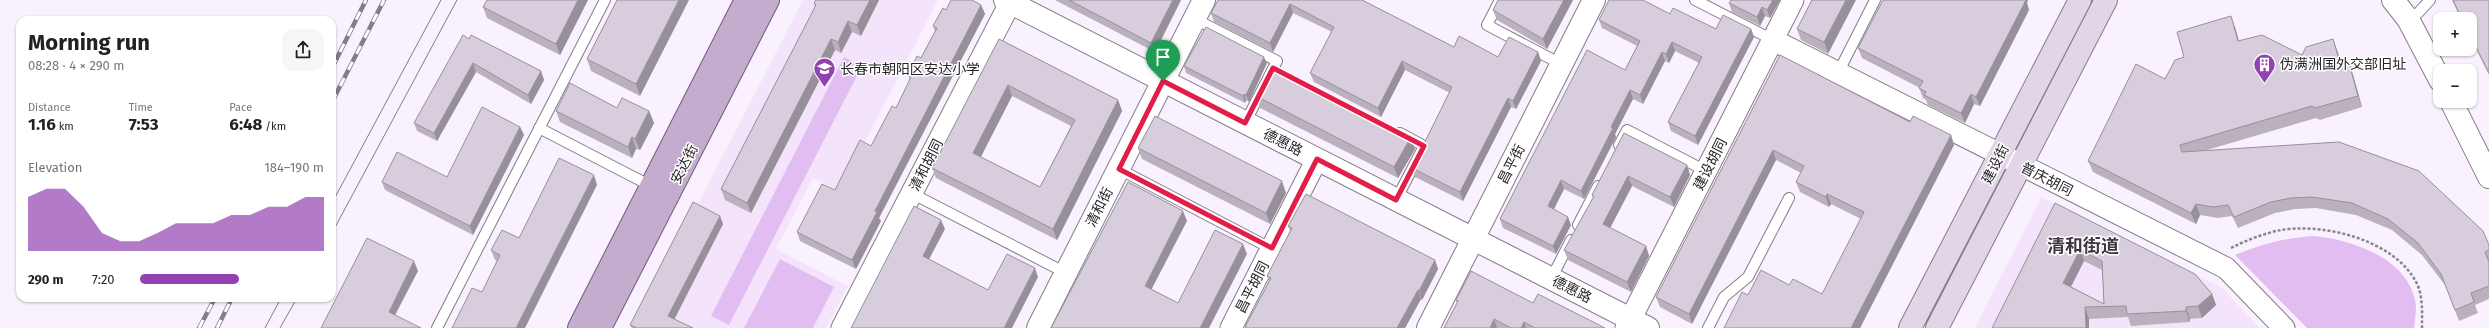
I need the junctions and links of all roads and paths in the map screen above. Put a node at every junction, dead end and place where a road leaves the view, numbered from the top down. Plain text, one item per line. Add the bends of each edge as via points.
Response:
1 (606, 0) edge
2 (746, 0) edge
3 (768, 0) edge
4 (1204, 0) edge
5 (1500, 0) edge
6 (1594, 0) edge
7 (1695, 0) edge
8 (1793, 0) edge
9 (1875, 0) edge
10 (2080, 0) edge
11 (2106, 0) edge
12 (2393, 0) edge
13 (2430, 0) edge
14 (1007, 1) edge
15 (1194, 19) junction
16 (2408, 19) junction
17 (1773, 40) junction
18 (1562, 64) junction
19 (2433, 67) edge
20 (1838, 73) junction
21 (1163, 81) junction
22 (2454, 108) edge
23 (1245, 123) junction
24 (539, 128) junction
25 (1390, 128) edge
26 (1616, 151) edge
27 (2000, 155) junction
28 (1317, 159) junction
29 (2020, 165) junction
30 (1119, 169) junction
31 (1706, 171) junction
32 (2489, 177) edge
33 (1602, 180) edge
34 (651, 186) junction
35 (911, 193) junction
36 (1789, 198) dead end
37 (1396, 200) junction
38 (1473, 239) junction
39 (1272, 248) junction
40 (2206, 258) junction
41 (1066, 273) junction
42 (1551, 279) junction
43 (1635, 325) edge
44 (437, 328) edge
45 (579, 328) edge
46 (600, 328) edge
47 (842, 328) edge
48 (1038, 328) edge
49 (1231, 328) edge
50 (1428, 328) edge
51 (1708, 328) edge
52 (1910, 328) edge
53 (1937, 328) edge
54 (2284, 328) edge
55 (2422, 328) edge

1 - 24 lane
2 - 34 main road, 安达街
3 - 46 main road, 安达街
4 - 15 street, 清和街
5 - 18 lane via 1487,26
6 - 18 street, 昌平街
7 - 17 lane
8 - 17 street, 建设胡同
9 - 20 lane
10 - 27 main road, 建设街
11 - 29 main road, 建设街
12 - 16 street
13 - 16 lane
14 - 21 street, 德惠路
14 - 35 street, 清和胡同
15 - 21 street, 清和街
15 - 23 lane via 1277,61 1277,70
16 - 19 street
17 - 20 street, 普庆胡同
17 - 31 street, 建设胡同
18 - 38 street, 昌平街
20 - 27 street, 普庆胡同
21 - 23 street, 德惠路
21 - 30 street, 清和街
22 - 32 street
23 - 28 street, 德惠路
24 - 34 lane
24 - 44 lane
25 - 37 lane via 1424,146
26 - 31 lane via 1627,130
27 - 29 street, 普庆胡同
27 - 52 main road, 建设街
28 - 37 street, 德惠路
28 - 39 street, 昌平胡同
29 - 40 street, 普庆胡同
29 - 53 main road, 建设街
30 - 39 lane
30 - 41 street, 清和街
31 - 43 street, 建设胡同
33 - 42 lane
34 - 45 main road, 安达街
35 - 41 lane
35 - 47 street, 清和胡同
36 - 51 lane via 1748,277 1724,297
37 - 38 street, 德惠路
38 - 42 street, 德惠路
38 - 50 street, 昌平街
39 - 49 street, 昌平胡同
40 - 54 street, 普庆胡同 via 2231,272
40 - 55 path via 2250,239 2277,231 2335,231 2358,238 2384,250 2404,266 2418,286 2422,305
41 - 48 street, 清和街
42 - 43 street, 德惠路

